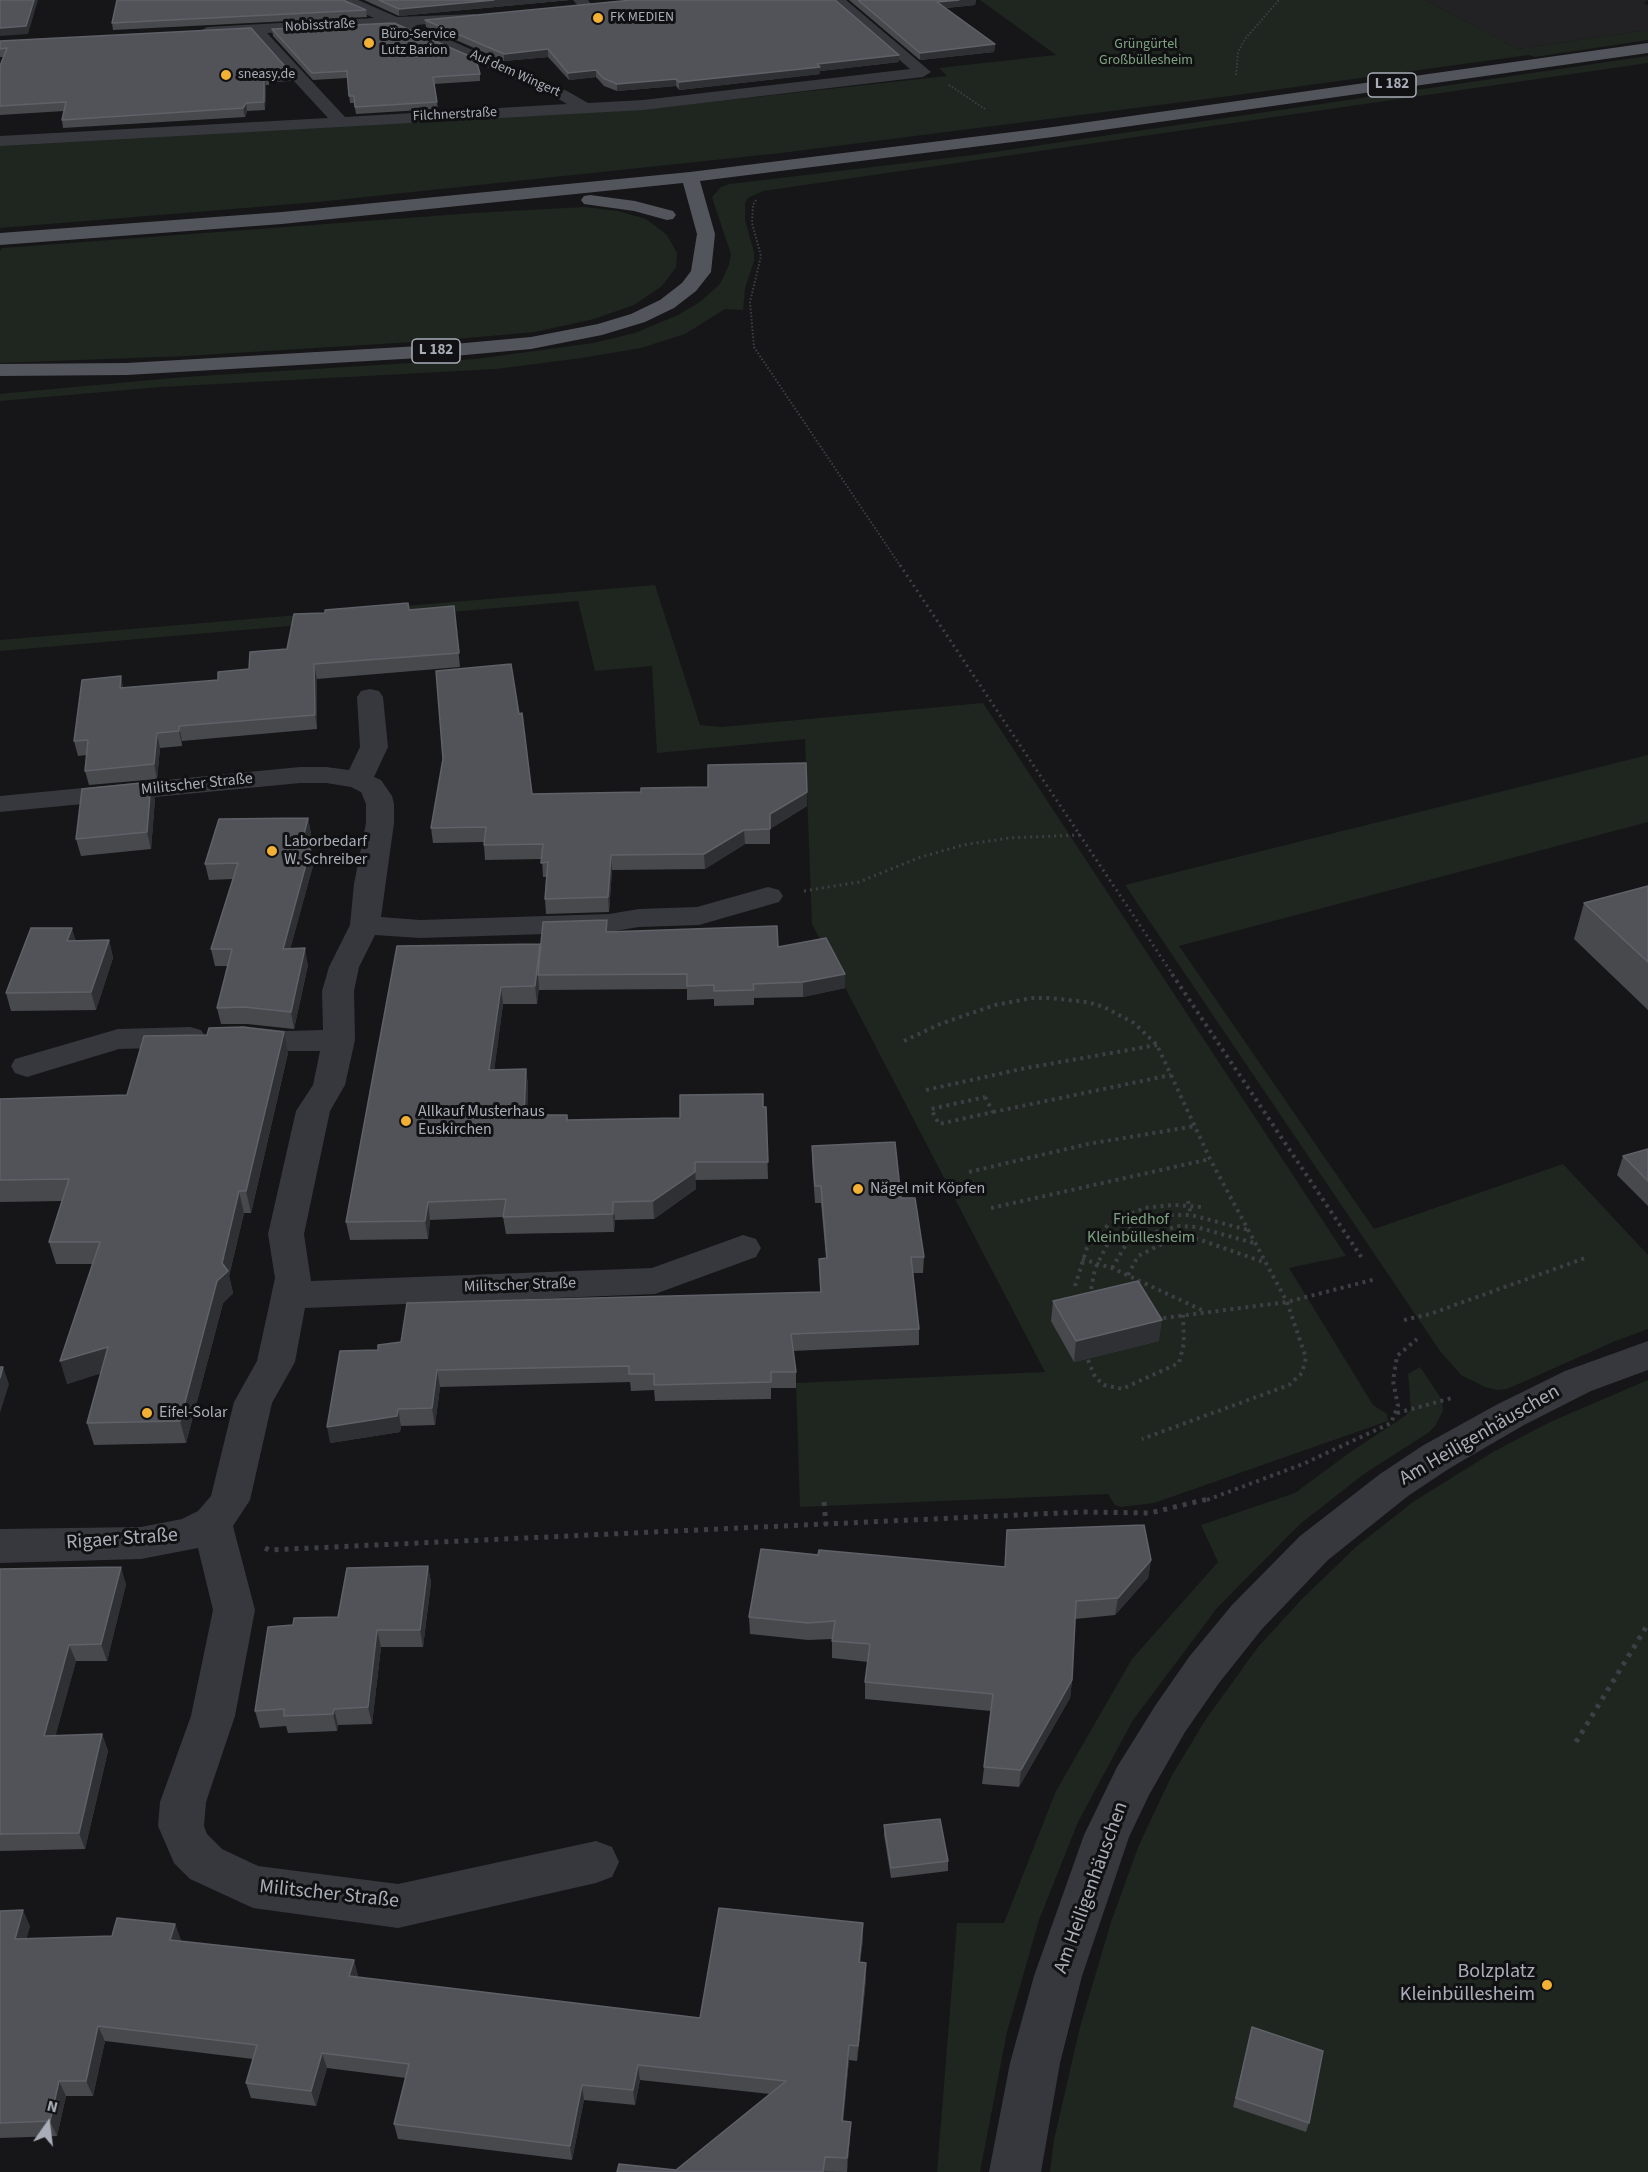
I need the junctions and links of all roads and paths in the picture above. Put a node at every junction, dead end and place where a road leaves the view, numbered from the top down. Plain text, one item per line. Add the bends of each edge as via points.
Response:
1 (346, 0) edge
2 (837, 0) edge
3 (1278, 0) edge
4 (587, 3) edge
5 (563, 8) edge
6 (487, 15) edge
7 (396, 22) junction
8 (258, 30) junction
9 (188, 33) edge
10 (1648, 48) edge
11 (1232, 81) dead end
12 (584, 108) junction
13 (340, 122) junction
14 (0, 141) edge
15 (690, 177) junction
16 (645, 182) junction
17 (504, 197) junction
18 (668, 215) junction
19 (690, 238) junction
20 (2, 239) edge
21 (750, 302) dead end
22 (127, 369) junction
23 (0, 370) edge
24 (0, 385) edge
25 (370, 697) dead end
26 (358, 780) junction
27 (0, 804) edge
28 (1081, 835) junction
29 (768, 896) joint
30 (365, 925) junction
31 (339, 1040) junction
32 (904, 1041) dead end
33 (1156, 1045) junction
34 (27, 1066) dead end
35 (1171, 1075) junction
36 (926, 1090) dead end
37 (993, 1112) junction
38 (1195, 1126) junction
39 (1210, 1159) junction
40 (969, 1172) dead end
41 (1188, 1203) junction
42 (1202, 1207) dead end
43 (991, 1208) dead end
44 (1191, 1215) junction
45 (1248, 1230) junction
46 (1255, 1243) junction
47 (743, 1248) dead end
48 (1588, 1257) dead end
49 (1362, 1258) dead end
50 (1082, 1259) junction
51 (1098, 1263) junction
52 (1266, 1263) junction
53 (1112, 1268) junction
54 (1128, 1275) junction
55 (1376, 1279) dead end
56 (1075, 1286) dead end
57 (1091, 1289) edge
58 (290, 1295) junction
59 (1287, 1302) junction
60 (1207, 1312) junction
61 (1183, 1315) junction
62 (1146, 1320) edge
63 (1404, 1320) dead end
64 (1417, 1339) dead end
65 (1648, 1354) edge
66 (1088, 1360) edge
67 (1459, 1396) dead end
68 (1397, 1413) junction
69 (1142, 1439) dead end
70 (824, 1502) dead end
71 (221, 1511) junction
72 (826, 1525) junction
73 (0, 1546) edge
74 (1648, 1624) edge
75 (1576, 1742) dead end
76 (596, 1862) dead end
77 (1015, 2172) edge

1 - 7 street, Auf dem Wingert
2 - 12 street, Filchnerstraße via 923,72 643,105
3 - 11 path via 1245,39
4 - 5 street
6 - 7 street, Nobisstraße
7 - 8 street, Nobisstraße
7 - 12 street, Auf dem Wingert via 561,94
8 - 9 street, Nobisstraße
8 - 13 street
10 - 15 main road, L 182 via 1053,132
12 - 13 street, Filchnerstraße
13 - 14 street, Filchnerstraße
15 - 16 main road, L 182
15 - 19 main road, L 182 via 706,234
16 - 17 main road, L 182
16 - 18 main road
17 - 18 main road, L 182 via 609,202
17 - 20 main road, L 182
18 - 19 main road
19 - 22 main road, L 182 via 704,265 680,295 638,318 578,335 454,350
21 - 28 path via 754,347
22 - 23 main road, L 182
22 - 24 main road, L 182
25 - 26 street via 374,747
26 - 27 street, Militscher Straße via 300,775
26 - 30 street, Militscher Straße via 371,786 380,804
28 - 29 path via 1009,838 963,845 859,882
28 - 49 path
29 - 30 street via 699,916 609,923 420,929
30 - 31 street, Militscher Straße via 342,975
31 - 34 street via 287,1041 247,1036 118,1039
31 - 58 street, Militscher Straße via 329,1085 313,1111 286,1234 293,1278
32 - 33 path via 978,1010 1040,998 1104,1007 1134,1023
33 - 35 path
33 - 36 path
35 - 37 path
35 - 38 path
37 - 37 path via 939,1124 931,1109 985,1097
38 - 39 path
38 - 40 path via 1088,1144
39 - 43 path
39 - 45 path
41 - 42 path
41 - 44 path
41 - 50 path via 1144,1208 1119,1218 1099,1233
44 - 45 path
44 - 51 path via 1139,1221 1114,1236
45 - 46 path
46 - 52 path
46 - 53 path via 1180,1226 1142,1235 1127,1243
47 - 58 street, Militscher Straße via 656,1281
48 - 63 path
50 - 51 path
50 - 56 path
51 - 53 path
51 - 57 path
52 - 54 path via 1198,1239 1172,1239 1138,1256
52 - 59 path
53 - 54 path
54 - 60 path
55 - 59 path
58 - 71 street, Militscher Straße via 276,1362 253,1401
59 - 60 path
59 - 69 path via 1306,1359 1302,1373 1289,1385
60 - 61 path
61 - 62 path
61 - 66 path via 1184,1343 1179,1363 1122,1389 1104,1385 1095,1377
64 - 68 path via 1397,1356 1393,1381
65 - 77 street, Am Heiligenhäuschen via 1536,1402 1394,1485 1314,1548 1204,1670 1139,1770 1107,1835 1058,1976 1035,2064
67 - 68 path
68 - 72 path via 1391,1423 1303,1464 1197,1503 1150,1513 1082,1512
70 - 72 path
71 - 72 path via 269,1550
71 - 73 street, Rigaer Straße via 190,1534 141,1543
71 - 76 street, Militscher Straße via 234,1610 213,1716 183,1802 181,1826 190,1848 206,1864 253,1887 398,1905
74 - 75 path

